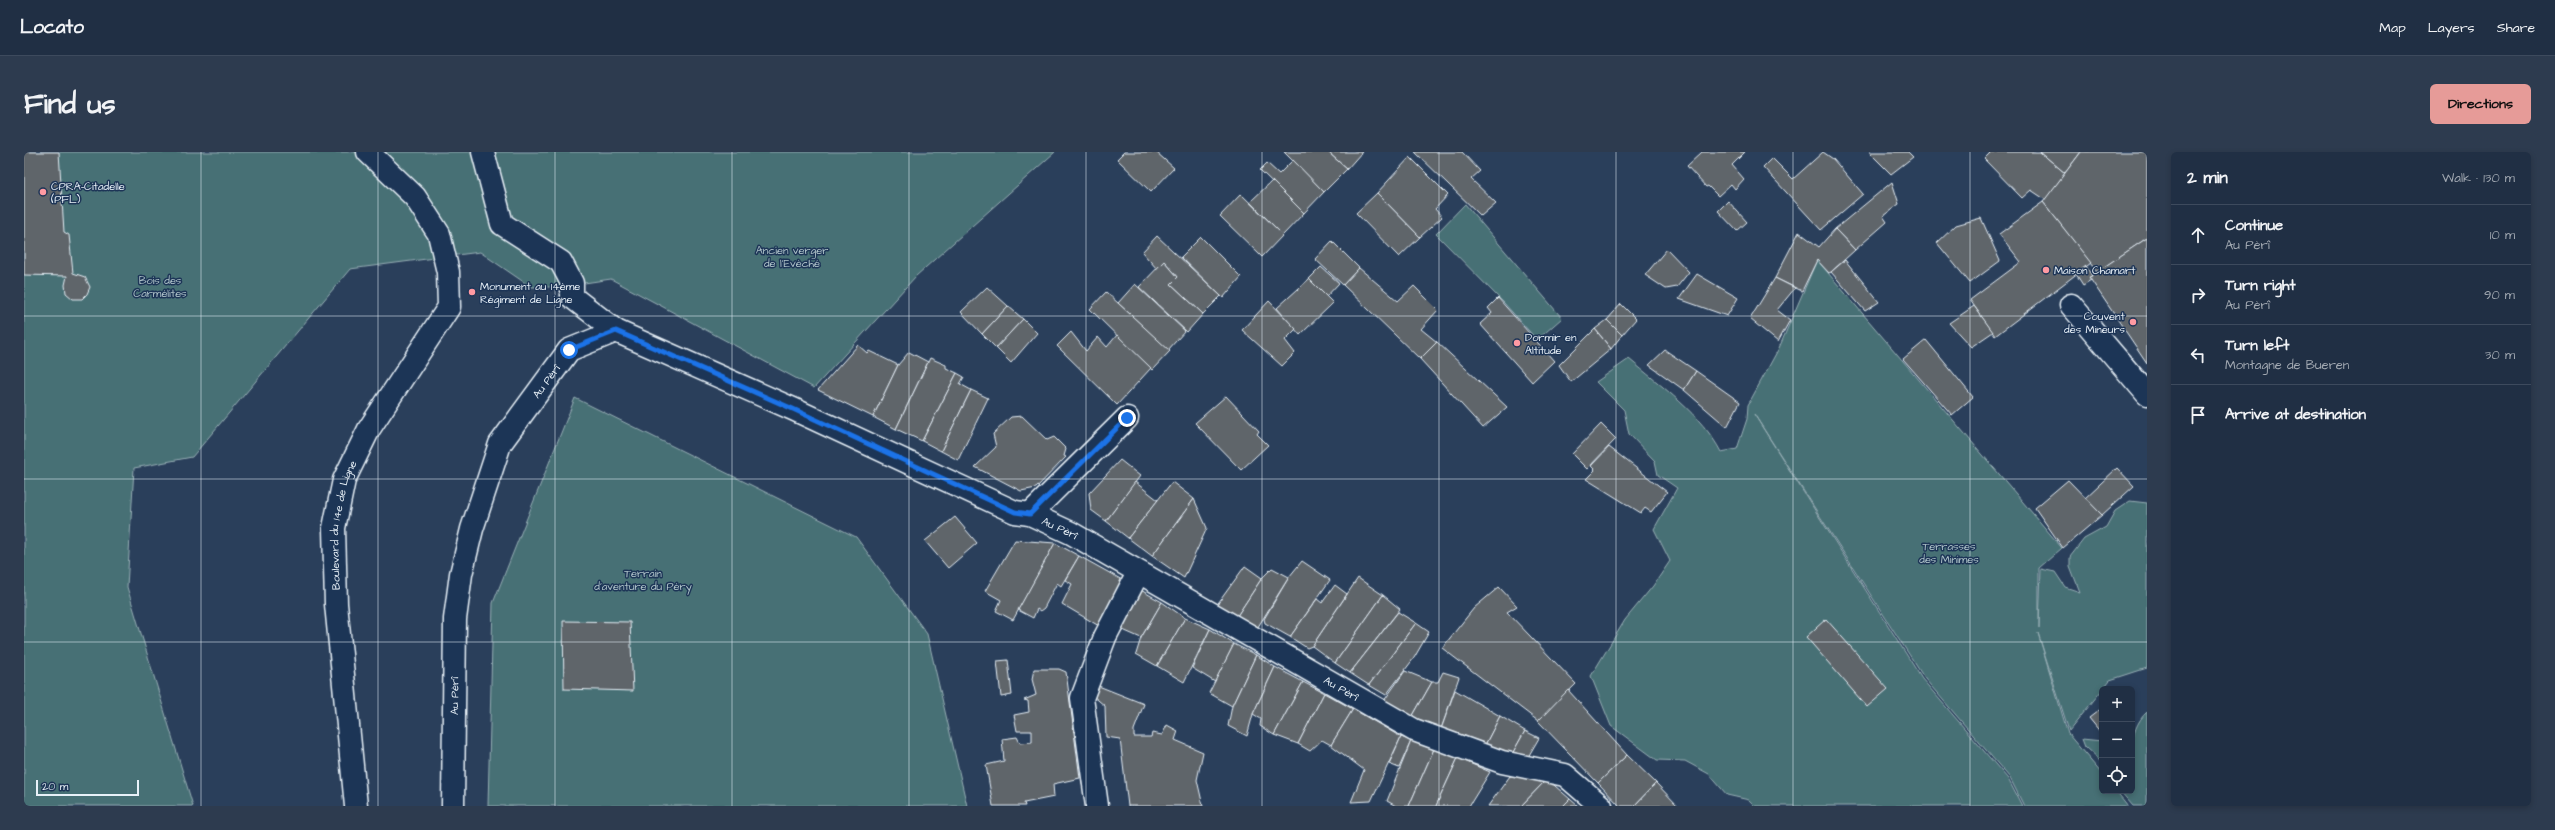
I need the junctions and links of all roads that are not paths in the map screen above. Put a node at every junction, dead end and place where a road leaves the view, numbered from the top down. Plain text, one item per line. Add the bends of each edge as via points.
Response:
1 (368, 152) edge
2 (483, 152) edge
3 (2071, 305) dead end
4 (616, 331) junction
5 (2147, 394) edge
6 (1127, 418) dead end
7 (1030, 514) junction
8 (1138, 572) junction
9 (356, 806) edge
10 (453, 806) edge
11 (1097, 806) edge
12 (1601, 806) edge

1 - 9 street, Boulevard du 14e de Ligne via 415,197 439,234 448,272 449,307 370,429 344,480 334,528 336,604
2 - 4 street via 502,224 561,262 572,283 572,297
3 - 5 street
4 - 7 street, Au Pèrî via 793,409 1015,512
4 - 10 street, Au Pèrî via 569,350 500,444 472,529 461,574 455,619
6 - 7 street
7 - 8 street, Au Pèrî via 1071,533
8 - 11 street via 1106,637 1082,698
8 - 12 street, Au Pèrî via 1414,730 1502,762 1565,775

